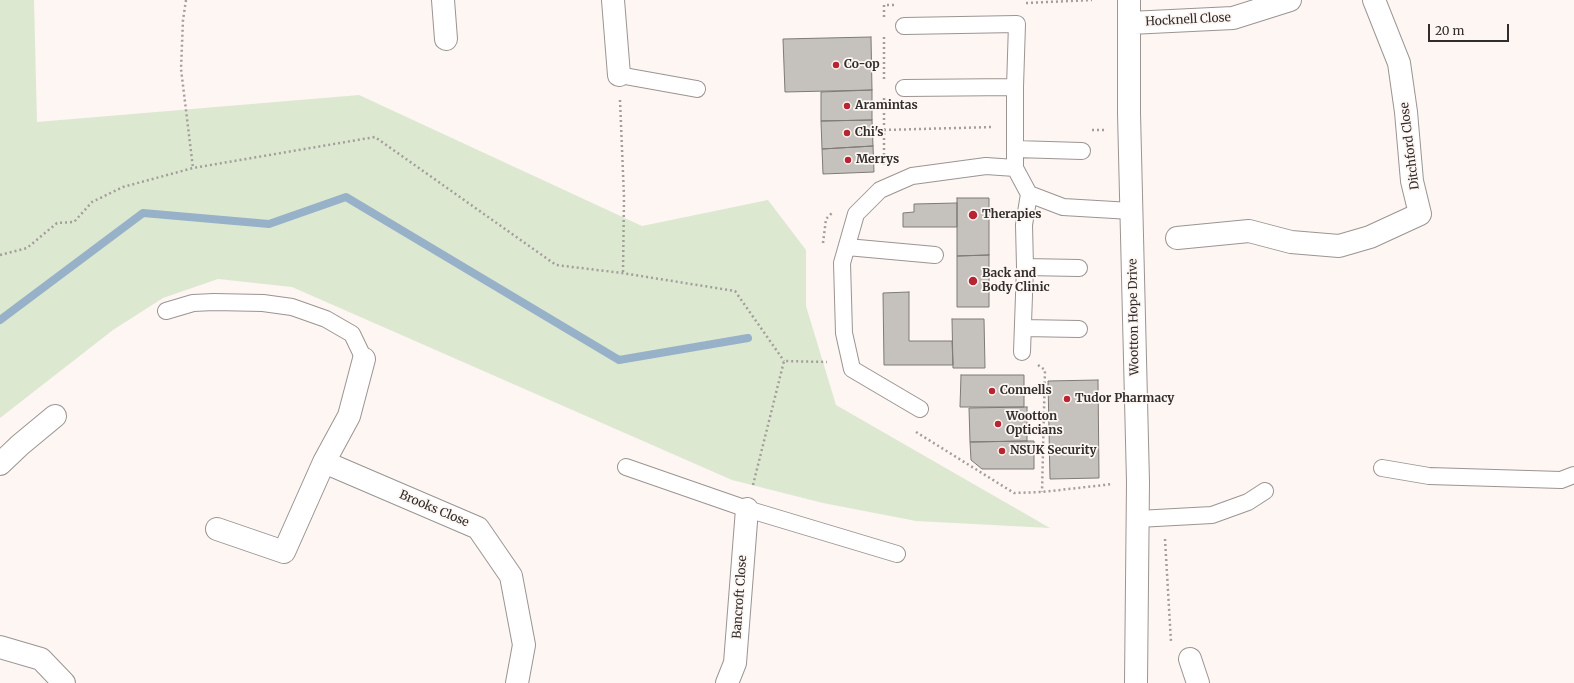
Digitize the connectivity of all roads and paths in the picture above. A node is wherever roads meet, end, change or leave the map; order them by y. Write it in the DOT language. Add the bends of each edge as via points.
graph roads {
  1 [pos="186,0"];
  2 [pos="443,0"];
  3 [pos="613,0"];
  4 [pos="1129,0"];
  5 [pos="1290,0"];
  6 [pos="1374,0"];
  7 [pos="884,5"];
  8 [pos="884,19"];
  9 [pos="1130,23"];
  10 [pos="904,26"];
  11 [pos="884,34"];
  12 [pos="446,39"];
  13 [pos="618,75"];
  14 [pos="884,82"];
  15 [pos="1015,86"];
  16 [pos="904,88"];
  17 [pos="697,89"];
  18 [pos="884,97"];
  19 [pos="884,130"];
  20 [pos="1015,148"];
  21 [pos="1082,151"];
  22 [pos="193,168"];
  23 [pos="1015,168"];
  24 [pos="1029,194"];
  25 [pos="1132,211"];
  26 [pos="1177,238"];
  27 [pos="847,247"];
  28 [pos="0,255"];
  29 [pos="935,255"];
  30 [pos="1025,267"];
  31 [pos="1079,268"];
  32 [pos="622,273"];
  33 [pos="166,311"];
  34 [pos="1023,328"];
  35 [pos="1079,329"];
  36 [pos="1022,352"];
  37 [pos="364,359"];
  38 [pos="784,361"];
  39 [pos="832,362"];
  40 [pos="920,409"];
  41 [pos="55,416"];
  42 [pos="914,431"];
  43 [pos="324,462"];
  44 [pos="0,464"];
  45 [pos="626,467"];
  46 [pos="1382,468"];
  47 [pos="1574,475"];
  48 [pos="1138,482"];
  49 [pos="1265,491"];
  50 [pos="1042,492"];
  51 [pos="747,509"];
  52 [pos="1138,519"];
  53 [pos="216,528"];
  54 [pos="897,554"];
  55 [pos="0,647"];
  56 [pos="1190,659"];
  57 [pos="64,683"];
  58 [pos="517,683"];
  59 [pos="727,683"];
  60 [pos="1136,683"];
  61 [pos="1198,683"];
  1 -- 22 [label="path" via="180,69"];
  2 -- 12 [label="street"];
  3 -- 13 [label="street"];
  4 -- 9 [label="street, Wootton Hope Drive"];
  5 -- 9 [label="street, Hocknell Close" via="1233,18"];
  6 -- 26 [label="street, Ditchford Close" via="1399,63 1412,181 1420,214 1370,237 1339,246 1291,242 1249,231"];
  7 -- 8 [label="path"];
  9 -- 25 [label="street, Wootton Hope Drive"];
  10 -- 15 [label="lane" via="1017,24"];
  11 -- 14 [label="path"];
  13 -- 17 [label="lane"];
  13 -- 32 [label="path" via="624,197"];
  15 -- 16 [label="lane"];
  15 -- 20 [label="lane"];
  18 -- 19 [label="path"];
  20 -- 21 [label="lane"];
  20 -- 23 [label="lane"];
  22 -- 28 [label="path" via="123,187 92,202 74,222 57,223 27,248"];
  22 -- 32 [label="path" via="375,137 556,265"];
  23 -- 24 [label="lane"];
  23 -- 27 [label="lane" via="986,166 912,176 880,190 856,214"];
  24 -- 25 [label="lane" via="1063,207"];
  24 -- 30 [label="lane" via="1024,225"];
  25 -- 48 [label="street, Wootton Hope Drive"];
  27 -- 29 [label="lane"];
  27 -- 40 [label="lane" via="842,263 844,333 852,369"];
  30 -- 31 [label="lane"];
  30 -- 34 [label="lane"];
  32 -- 38 [label="path" via="735,291"];
  33 -- 37 [label="lane" via="193,303 214,302 263,303 292,307 326,319 352,334"];
  34 -- 35 [label="lane"];
  34 -- 36 [label="lane"];
  36 -- 50 [label="path" via="1045,370"];
  37 -- 43 [label="street" via="349,416"];
  38 -- 39 [label="path"];
  38 -- 51 [label="path"];
  41 -- 44 [label="street"];
  42 -- 50 [label="path" via="1014,493"];
  43 -- 53 [label="street" via="284,552"];
  43 -- 58 [label="street, Brooks Close" via="478,528 511,576 524,645"];
  45 -- 51 [label="lane"];
  46 -- 47 [label="lane" via="1429,476 1561,480"];
  48 -- 50 [label="path"];
  48 -- 52 [label="street, Wootton Hope Drive"];
  49 -- 52 [label="lane" via="1248,502 1212,515"];
  51 -- 54 [label="lane"];
  51 -- 59 [label="street, Bancroft Close" via="735,663"];
  52 -- 60 [label="street, Wootton Hope Drive"];
  55 -- 57 [label="street" via="41,659"];
  56 -- 61 [label="street"];
}
